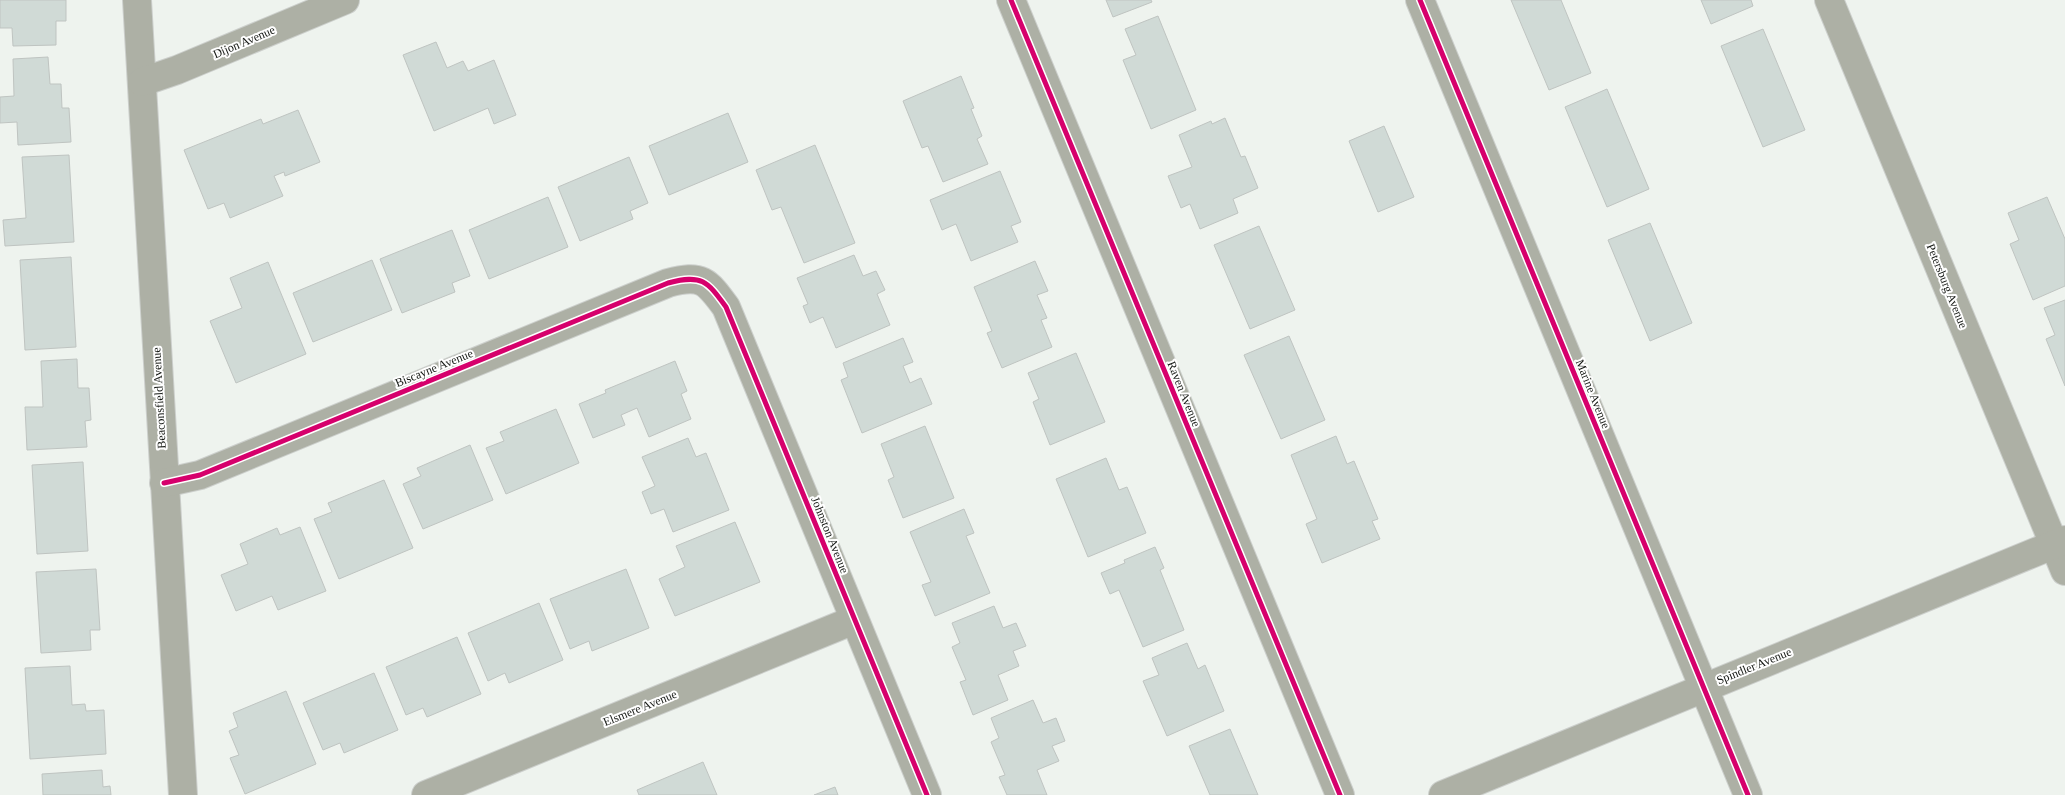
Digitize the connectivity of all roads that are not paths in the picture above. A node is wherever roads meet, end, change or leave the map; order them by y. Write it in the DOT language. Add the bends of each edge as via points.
graph roads {
  1 [pos="137,0"];
  2 [pos="345,0"];
  3 [pos="1010,0"];
  4 [pos="1420,0"];
  5 [pos="1829,0"];
  6 [pos="142,82"];
  7 [pos="710,285"];
  8 [pos="164,483"];
  9 [pos="2059,542"];
  10 [pos="2065,571"];
  11 [pos="854,620"];
  12 [pos="1703,687"];
  13 [pos="183,795"];
  14 [pos="426,795"];
  15 [pos="927,795"];
  16 [pos="1340,795"];
  17 [pos="1443,795"];
  18 [pos="1748,795"];
  1 -- 6 [label="street, Beaconsfield Avenue"];
  2 -- 6 [label="street, Dijon Avenue"];
  3 -- 16 [label="street, Raven Avenue"];
  4 -- 12 [label="street, Marine Avenue"];
  5 -- 9 [label="street, Petersburg Avenue"];
  6 -- 8 [label="street, Beaconsfield Avenue"];
  7 -- 8 [label="street, Biscayne Avenue" via="684,278 668,282 200,475"];
  7 -- 11 [label="street, Johnston Avenue" via="726,307"];
  8 -- 13 [label="street, Beaconsfield Avenue"];
  9 -- 10 [label="street, Petersburg Avenue"];
  9 -- 12 [label="street, Spindler Avenue"];
  11 -- 14 [label="street, Elsmere Avenue"];
  11 -- 15 [label="street, Johnston Avenue"];
  12 -- 17 [label="street, Spindler Avenue"];
  12 -- 18 [label="street, Marine Avenue"];
}
